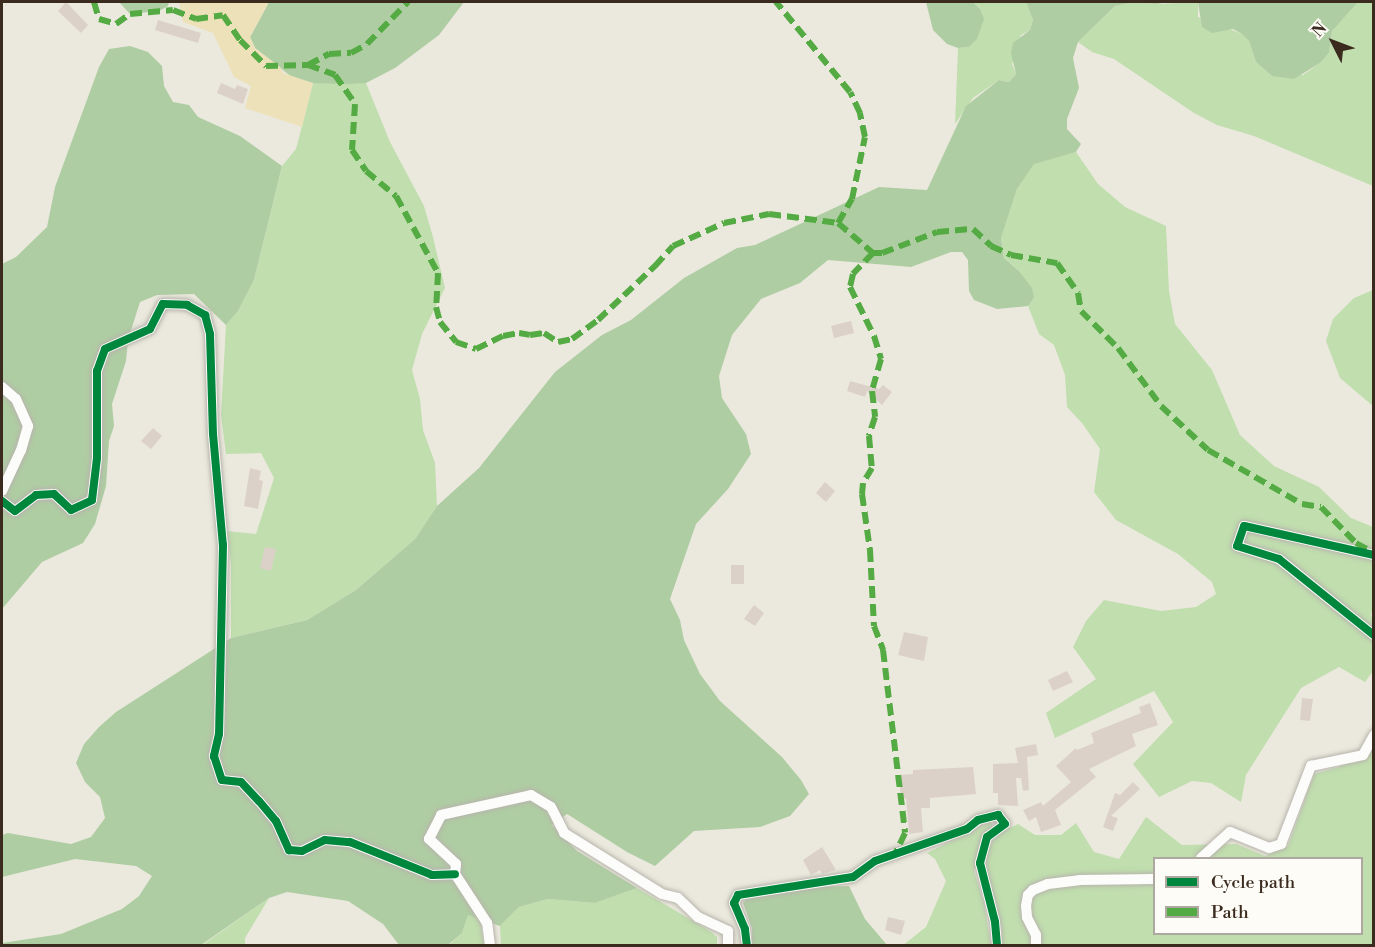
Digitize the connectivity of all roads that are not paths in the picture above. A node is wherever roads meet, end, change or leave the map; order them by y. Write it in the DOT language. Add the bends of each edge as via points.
graph roads {
  1 [pos="2,387"];
  2 [pos="2,491"];
  3 [pos="2,501"];
  4 [pos="1374,555"];
  5 [pos="1374,635"];
  6 [pos="1374,735"];
  7 [pos="1202,857"];
  8 [pos="456,874"];
  9 [pos="1153,879"];
  10 [pos="490,945"];
  11 [pos="728,945"];
  12 [pos="747,945"];
  13 [pos="997,945"];
  14 [pos="1036,945"];
  1 -- 2 [label="street" via="16,399 28,426"];
  3 -- 8 [label="street" via="15,511 36,495 54,494 71,510 92,500 97,458 97,371 105,349 150,328 163,304 187,305 205,315 210,334 213,434 223,544 219,734 214,756 222,780 241,782 276,821 289,850 302,851 325,840 350,842 432,875"];
  4 -- 5 [label="street" via="1244,526 1237,546 1279,559"];
  6 -- 7 [label="street" via="1363,755 1311,766 1281,844 1269,848 1230,832"];
  8 -- 10 [label="street" via="487,923"];
  8 -- 11 [label="street" via="456,864 429,839 441,815 531,795 552,807 564,833 662,894 678,898 698,917 728,931"];
  9 -- 14 [label="street" via="1079,880 1033,890 1026,906"];
  12 -- 13 [label="street" via="734,903 738,895 853,878 875,861 999,815 1005,824 987,837 980,863"];
}
